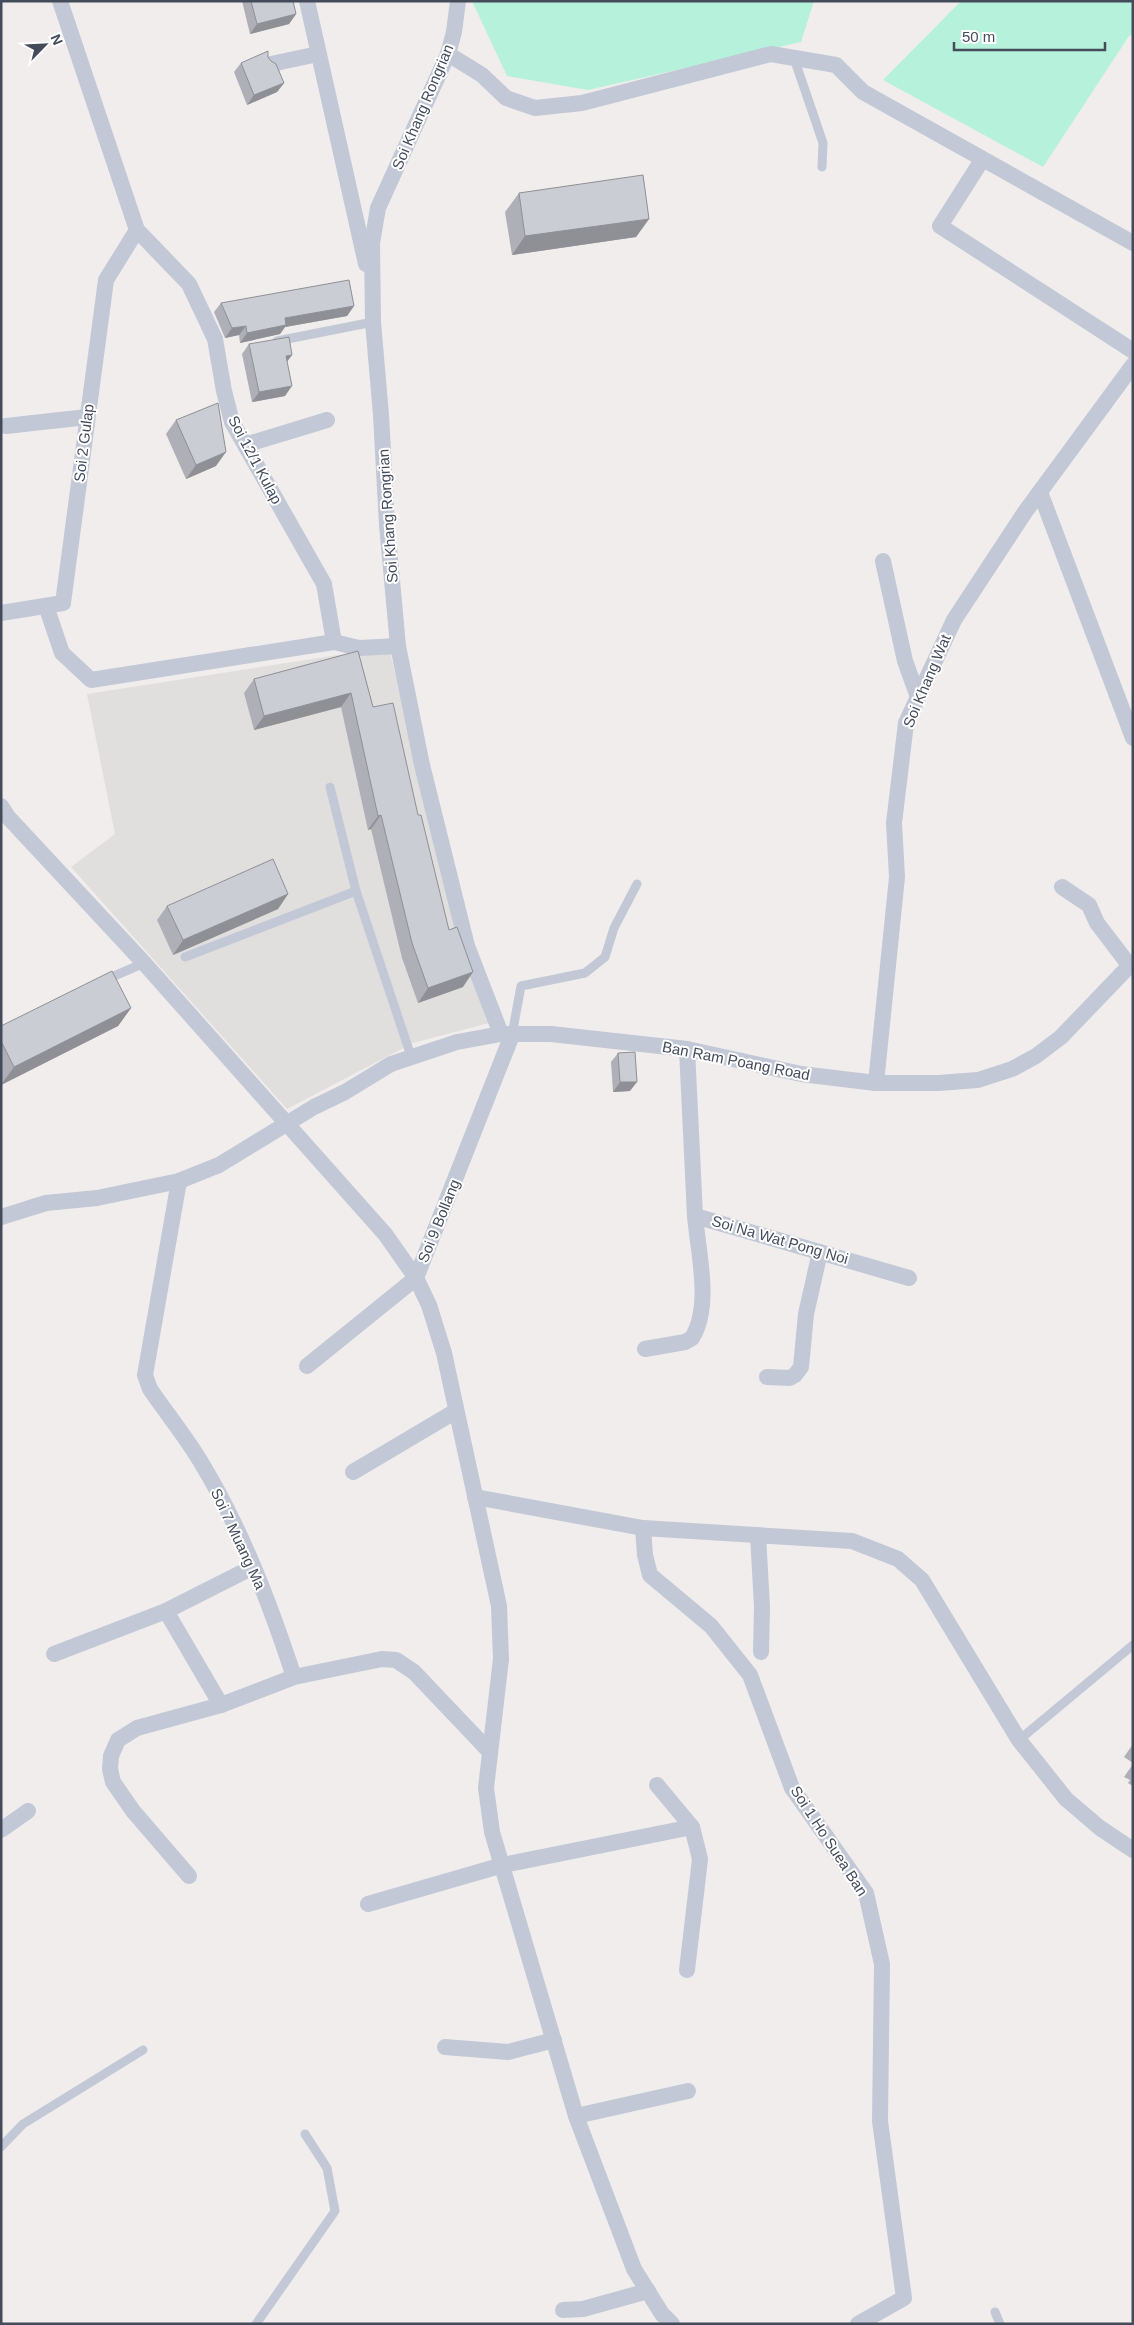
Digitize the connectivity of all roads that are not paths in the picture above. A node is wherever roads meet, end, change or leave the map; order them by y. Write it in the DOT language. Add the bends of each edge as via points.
graph roads {
  1 [pos="60,1"];
  2 [pos="307,1"];
  3 [pos="458,1"];
  4 [pos="318,54"];
  5 [pos="448,54"];
  6 [pos="794,58"];
  7 [pos="271,64"];
  8 [pos="982,160"];
  9 [pos="822,167"];
  10 [pos="137,230"];
  11 [pos="1133,244"];
  12 [pos="372,293"];
  13 [pos="373,322"];
  14 [pos="270,342"];
  15 [pos="1133,351"];
  16 [pos="1133,365"];
  17 [pos="87,417"];
  18 [pos="327,420"];
  19 [pos="6,426"];
  20 [pos="245,445"];
  21 [pos="1040,492"];
  22 [pos="883,561"];
  23 [pos="46,606"];
  24 [pos="1,613"];
  25 [pos="334,642"];
  26 [pos="398,646"];
  27 [pos="918,697"];
  28 [pos="1133,738"];
  29 [pos="330,787"];
  30 [pos="3,815"];
  31 [pos="638,884"];
  32 [pos="1062,887"];
  33 [pos="356,891"];
  34 [pos="185,957"];
  35 [pos="144,962"];
  36 [pos="1131,964"];
  37 [pos="99,983"];
  38 [pos="507,1034"];
  39 [pos="687,1049"];
  40 [pos="411,1056"];
  41 [pos="876,1083"];
  42 [pos="287,1125"];
  43 [pos="179,1181"];
  44 [pos="695,1216"];
  45 [pos="1,1217"];
  46 [pos="820,1252"];
  47 [pos="416,1278"];
  48 [pos="909,1278"];
  49 [pos="644,1349"];
  50 [pos="307,1366"];
  51 [pos="767,1377"];
  52 [pos="456,1411"];
  53 [pos="353,1472"];
  54 [pos="476,1497"];
  55 [pos="643,1528"];
  56 [pos="758,1535"];
  57 [pos="253,1567"];
  58 [pos="166,1611"];
  59 [pos="1133,1645"];
  60 [pos="761,1652"];
  61 [pos="54,1654"];
  62 [pos="294,1677"];
  63 [pos="221,1705"];
  64 [pos="1019,1740"];
  65 [pos="490,1752"];
  66 [pos="657,1785"];
  67 [pos="28,1811"];
  68 [pos="692,1827"];
  69 [pos="1,1830"];
  70 [pos="1133,1850"];
  71 [pos="503,1865"];
  72 [pos="189,1876"];
  73 [pos="368,1904"];
  74 [pos="687,1970"];
  75 [pos="554,2040"];
  76 [pos="445,2047"];
  77 [pos="143,2050"];
  78 [pos="688,2092"];
  79 [pos="576,2116"];
  80 [pos="305,2134"];
  81 [pos="1,2147"];
  82 [pos="648,2291"];
  83 [pos="563,2310"];
  84 [pos="995,2312"];
  85 [pos="256,2324"];
  86 [pos="672,2324"];
  87 [pos="858,2324"];
  88 [pos="1000,2324"];
  1 -- 10 [label="street"];
  2 -- 4 [label="street"];
  3 -- 5 [label="street, Soi Khang Rongrian"];
  4 -- 7 [label="street"];
  4 -- 12 [label="street"];
  5 -- 6 [label="street" via="482,75 506,98 535,108 582,103 771,54"];
  5 -- 12 [label="street, Soi Khang Rongrian" via="378,208 372,243"];
  6 -- 8 [label="street" via="836,65 863,92"];
  6 -- 9 [label="lane" via="823,143"];
  8 -- 11 [label="street"];
  8 -- 15 [label="street" via="940,226"];
  10 -- 17 [label="street, Soi 2 Gulap" via="106,280"];
  10 -- 20 [label="street, Soi 12/1 Kulap" via="189,284 216,339 232,422"];
  12 -- 13 [label="street, Soi Khang Rongrian"];
  13 -- 14 [label="lane"];
  13 -- 26 [label="street, Soi Khang Rongrian"];
  16 -- 21 [label="street, Soi Khang Wat"];
  17 -- 19 [label="street"];
  17 -- 23 [label="street, Soi 2 Gulap" via="63,603"];
  18 -- 20 [label="street"];
  20 -- 25 [label="street, Soi 12/1 Kulap" via="324,584"];
  21 -- 27 [label="street, Soi Khang Wat" via="954,620"];
  21 -- 28 [label="street"];
  22 -- 27 [label="street" via="905,661"];
  23 -- 24 [label="street, Soi 2 Gulap"];
  23 -- 25 [label="street" via="62,653 91,680"];
  25 -- 26 [label="street" via="359,648"];
  26 -- 38 [label="street, Soi Khang Rongrian" via="422,765 467,946"];
  27 -- 41 [label="street, Soi Khang Wat" via="906,723 894,823 897,877"];
  29 -- 33 [label="lane"];
  30 -- 35 [label="street"];
  31 -- 38 [label="lane" via="614,928 605,957 585,973 521,986"];
  32 -- 36 [label="street" via="1090,905 1097,923"];
  33 -- 34 [label="lane"];
  33 -- 40 [label="lane"];
  35 -- 37 [label="lane"];
  35 -- 42 [label="street"];
  36 -- 41 [label="street, Ban Ram Poang Road" via="1061,1037 1012,1069 978,1080"];
  38 -- 39 [label="street, Ban Ram Poang Road" via="551,1034"];
  38 -- 40 [label="street, Ban Ram Poang Road" via="457,1042"];
  38 -- 47 [label="street, Soi 9 Bollang"];
  39 -- 41 [label="street, Ban Ram Poang Road" via="801,1074"];
  39 -- 44 [label="street, Soi Na Wat Pong Noi"];
  40 -- 42 [label="street, Ban Ram Poang Road" via="391,1064"];
  42 -- 43 [label="street, Ban Ram Poang Road" via="218,1164"];
  42 -- 47 [label="street" via="385,1234"];
  43 -- 45 [label="street, Ban Ram Poang Road" via="97,1198 46,1203"];
  43 -- 57 [label="street, Soi 7 Muang Ma" via="146,1374 150,1389 202,1464"];
  44 -- 46 [label="street, Soi Na Wat Pong Noi"];
  44 -- 49 [label="street" via="701,1320 692,1338 685,1342"];
  46 -- 48 [label="street, Soi Na Wat Pong Noi"];
  46 -- 51 [label="street" via="806,1314 801,1367 790,1378"];
  47 -- 50 [label="street, Soi 9 Bollang"];
  47 -- 52 [label="street" via="429,1305 444,1353"];
  52 -- 53 [label="street"];
  52 -- 54 [label="street"];
  54 -- 55 [label="street"];
  54 -- 65 [label="street" via="499,1606 501,1659"];
  55 -- 56 [label="street"];
  55 -- 87 [label="street, Soi 1 Ho Suea Ban" via="650,1575 711,1626 750,1675 792,1788 866,1893 882,1964 880,2121 904,2298"];
  56 -- 60 [label="street"];
  56 -- 64 [label="street" via="852,1541 898,1559 922,1580"];
  57 -- 58 [label="street"];
  57 -- 62 [label="street, Soi 7 Muang Ma"];
  58 -- 61 [label="street"];
  58 -- 63 [label="street"];
  59 -- 64 [label="lane"];
  62 -- 63 [label="street"];
  62 -- 65 [label="street" via="382,1659 396,1660 414,1672"];
  63 -- 72 [label="street" via="137,1728 118,1740 111,1756 113,1782 133,1811"];
  64 -- 70 [label="street" via="1066,1798 1100,1828"];
  65 -- 71 [label="street" via="486,1788 492,1832"];
  66 -- 68 [label="street"];
  67 -- 69 [label="street"];
  68 -- 71 [label="street"];
  68 -- 74 [label="street" via="700,1859"];
  71 -- 73 [label="street"];
  71 -- 75 [label="street"];
  75 -- 76 [label="street" via="508,2052"];
  75 -- 79 [label="street"];
  77 -- 81 [label="lane" via="23,2124"];
  78 -- 79 [label="street"];
  79 -- 82 [label="street" via="634,2270"];
  80 -- 85 [label="lane" via="327,2168 335,2211"];
  82 -- 83 [label="street" via="583,2309"];
  82 -- 86 [label="street"];
  84 -- 88 [label="lane"];
}
